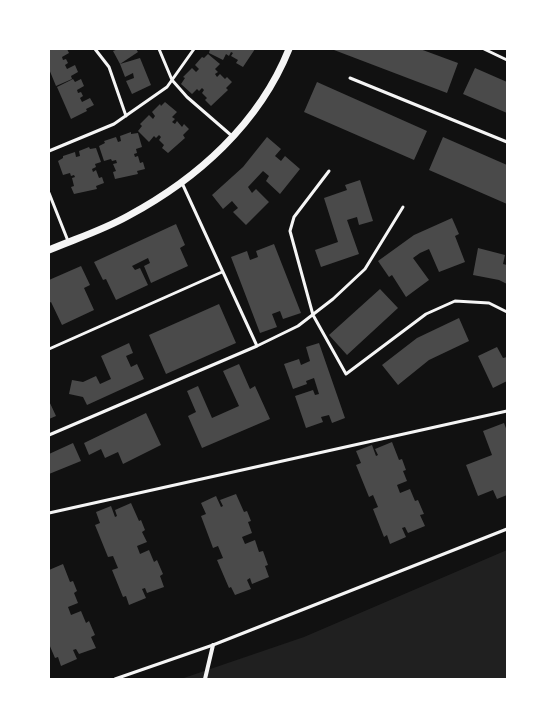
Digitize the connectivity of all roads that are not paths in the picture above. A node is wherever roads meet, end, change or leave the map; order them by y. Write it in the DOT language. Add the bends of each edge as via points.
graph roads {
  1 [pos="95,49"];
  2 [pos="159,49"];
  3 [pos="194,49"];
  4 [pos="289,49"];
  5 [pos="484,49"];
  6 [pos="507,60"];
  7 [pos="350,78"];
  8 [pos="172,80"];
  9 [pos="126,116"];
  10 [pos="234,137"];
  11 [pos="507,142"];
  12 [pos="49,151"];
  13 [pos="329,171"];
  14 [pos="182,184"];
  15 [pos="49,193"];
  16 [pos="403,207"];
  17 [pos="69,242"];
  18 [pos="49,250"];
  19 [pos="222,272"];
  20 [pos="507,312"];
  21 [pos="313,315"];
  22 [pos="257,346"];
  23 [pos="49,349"];
  24 [pos="507,411"];
  25 [pos="49,434"];
  26 [pos="49,513"];
  27 [pos="507,529"];
  28 [pos="213,645"];
  29 [pos="115,679"];
  30 [pos="205,679"];
  1 -- 9 [label="lane" via="108,68"];
  2 -- 8 [label="lane"];
  3 -- 8 [label="lane"];
  4 -- 10 [label="street" via="274,83"];
  5 -- 6 [label="lane"];
  7 -- 11 [label="lane"];
  8 -- 9 [label="lane" via="167,87"];
  8 -- 10 [label="lane" via="187,97"];
  9 -- 12 [label="lane" via="114,124"];
  10 -- 14 [label="street"];
  13 -- 21 [label="lane" via="294,217 290,230"];
  14 -- 17 [label="street" via="127,217"];
  14 -- 19 [label="lane"];
  15 -- 17 [label="lane"];
  16 -- 21 [label="lane" via="365,269"];
  17 -- 18 [label="street"];
  19 -- 22 [label="lane"];
  19 -- 23 [label="lane"];
  20 -- 21 [label="lane" via="490,303 455,301 426,314 346,374"];
  21 -- 22 [label="lane" via="298,326"];
  22 -- 25 [label="lane"];
  24 -- 26 [label="lane"];
  27 -- 28 [label="lane"];
  28 -- 29 [label="lane"];
  28 -- 30 [label="street"];
}
